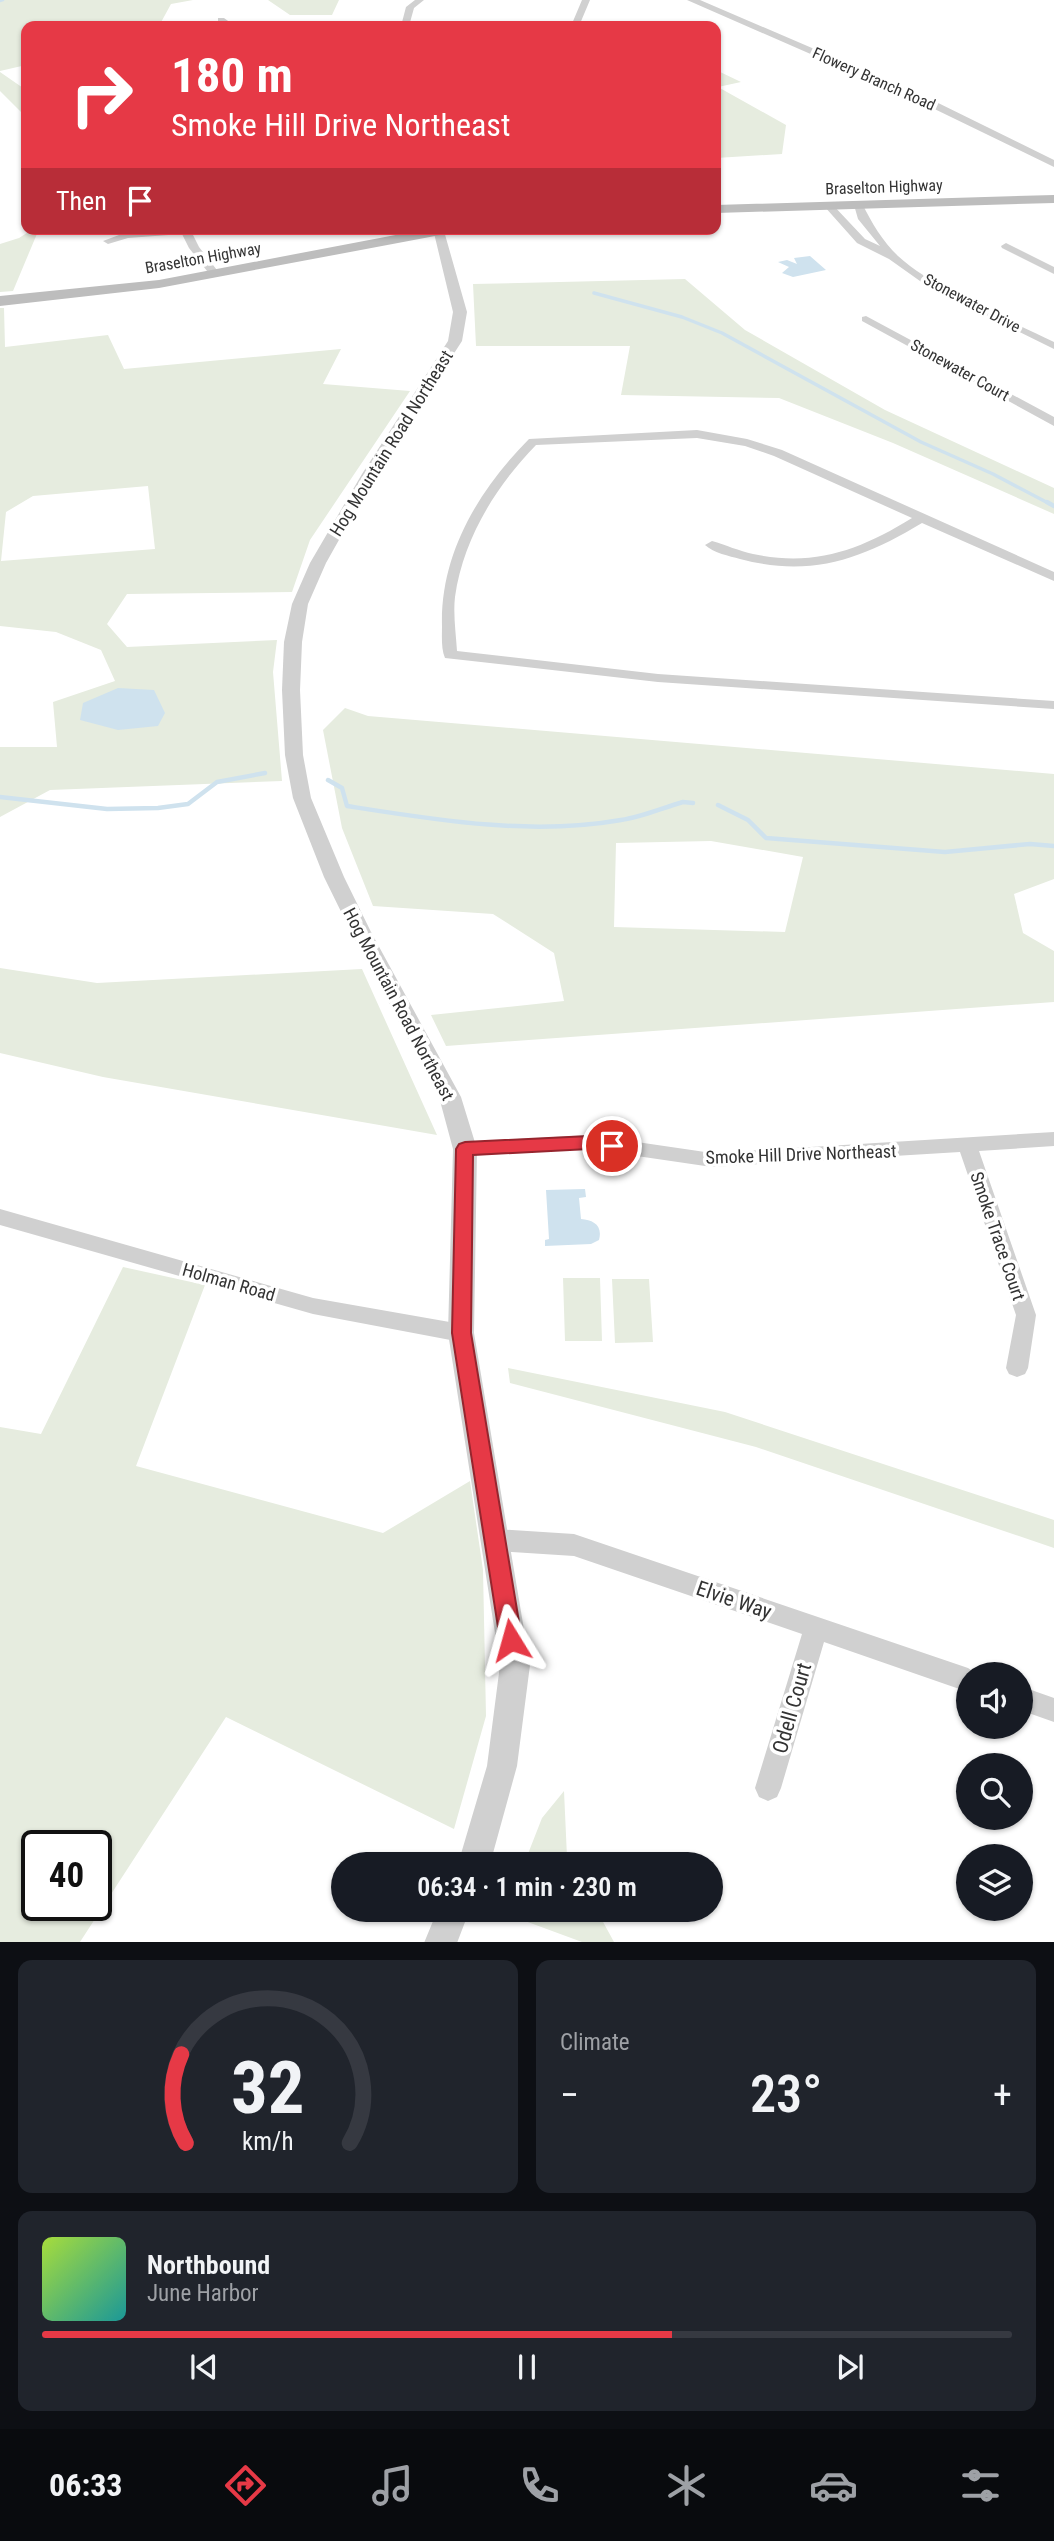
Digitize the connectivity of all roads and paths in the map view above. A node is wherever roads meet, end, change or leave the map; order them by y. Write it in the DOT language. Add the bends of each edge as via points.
graph roads {
  1 [pos="420,0"];
  2 [pos="586,0"];
  3 [pos="692,0"];
  4 [pos="406,21"];
  5 [pos="577,21"];
  6 [pos="1054,164"];
  7 [pos="1054,199"];
  8 [pos="859,205"];
  9 [pos="829,206"];
  10 [pos="721,209"];
  11 [pos="137,235"];
  12 [pos="188,235"];
  13 [pos="419,235"];
  14 [pos="446,235"];
  15 [pos="108,242"];
  16 [pos="1006,246"];
  17 [pos="893,257"];
  18 [pos="1054,271"];
  19 [pos="215,274"];
  20 [pos="0,301"];
  21 [pos="866,319"];
  22 [pos="1054,346"];
  23 [pos="1054,422"];
  24 [pos="923,517"];
  25 [pos="712,545"];
  26 [pos="1054,577"];
  27 [pos="1054,705"];
  28 [pos="1054,1139"];
  29 [pos="967,1145"];
  30 [pos="465,1149"];
  31 [pos="0,1217"];
  32 [pos="461,1333"];
  33 [pos="1017,1368"];
  34 [pos="496,1540"];
  35 [pos="816,1628"];
  36 [pos="956,1676"];
  37 [pos="1033,1703"];
  38 [pos="1054,1710"];
  39 [pos="768,1788"];
  40 [pos="477,1852"];
  41 [pos="448,1922"];
  42 [pos="440,1942"];
  1 -- 4 [label="street" via="410,7"];
  2 -- 5 [label="street"];
  3 -- 6 [label="street, Flowery Branch Road" via="922,99"];
  7 -- 8 [label="main road, Braselton Highway"];
  8 -- 9 [label="main road, Braselton Highway"];
  8 -- 17 [label="street, Stonewater Drive" via="863,219"];
  9 -- 10 [label="main road, Braselton Highway"];
  9 -- 17 [label="street, Stonewater Drive" via="862,241"];
  11 -- 15 [label="street"];
  12 -- 19 [label="street"];
  13 -- 19 [label="main road, Braselton Highway"];
  14 -- 30 [label="street, Hog Mountain Road Northeast" via="460,312 455,341 318,563 300,604 291,690 294,755 302,798 361,932 450,1097"];
  16 -- 18 [label="street"];
  17 -- 22 [label="street, Stonewater Drive" via="931,284"];
  19 -- 20 [label="main road, Braselton Highway" via="108,292"];
  21 -- 23 [label="street, Stonewater Court"];
  24 -- 25 [label="street" via="877,544 846,556 808,562 740,557"];
  24 -- 26 [label="street"];
  24 -- 27 [label="street" via="778,453 726,438 696,434 533,442 493,489 456,563 448,599 450,655 658,678"];
  28 -- 29 [label="street, Smoke Hill Drive Northeast"];
  29 -- 30 [label="street, Smoke Hill Drive Northeast" via="712,1160 589,1142"];
  29 -- 33 [label="street, Smoke Trace Court" via="1026,1315"];
  30 -- 32 [label="street, Hog Mountain Road Northeast"];
  31 -- 32 [label="street, Holman Road" via="313,1306"];
  32 -- 34 [label="street, Hog Mountain Road Northeast"];
  34 -- 35 [label="street, Elvie Way" via="574,1545"];
  34 -- 40 [label="street, Hog Mountain Road Northeast" via="515,1665 502,1766"];
  35 -- 36 [label="street, Elvie Way"];
  35 -- 39 [label="street, Odell Court"];
  37 -- 38 [label="street"];
  41 -- 42 [label="street"];
}
